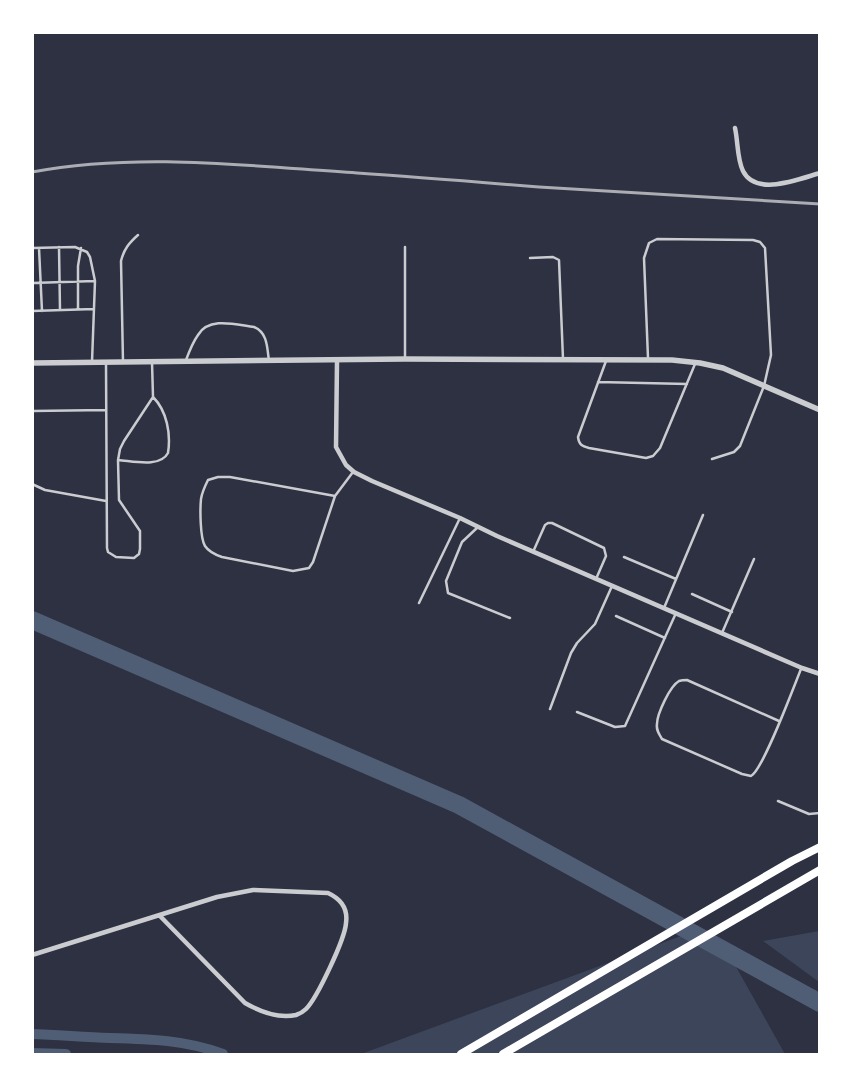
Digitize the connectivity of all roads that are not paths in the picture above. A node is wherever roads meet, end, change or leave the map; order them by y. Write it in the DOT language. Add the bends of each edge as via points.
graph roads {
  1 [pos="735,128"];
  2 [pos="820,173"];
  3 [pos="138,235"];
  4 [pos="59,247"];
  5 [pos="405,247"];
  6 [pos="32,248"];
  7 [pos="39,248"];
  8 [pos="80,248"];
  9 [pos="530,258"];
  10 [pos="95,281"];
  11 [pos="32,282"];
  12 [pos="40,282"];
  13 [pos="60,282"];
  14 [pos="78,282"];
  15 [pos="94,308"];
  16 [pos="78,309"];
  17 [pos="60,310"];
  18 [pos="32,311"];
  19 [pos="42,311"];
  20 [pos="405,359"];
  21 [pos="564,360"];
  22 [pos="606,360"];
  23 [pos="648,360"];
  24 [pos="269,361"];
  25 [pos="337,361"];
  26 [pos="92,362"];
  27 [pos="106,362"];
  28 [pos="123,362"];
  29 [pos="152,362"];
  30 [pos="185,362"];
  31 [pos="695,362"];
  32 [pos="32,363"];
  33 [pos="598,382"];
  34 [pos="686,384"];
  35 [pos="764,386"];
  36 [pos="153,397"];
  37 [pos="106,410"];
  38 [pos="820,410"];
  39 [pos="32,411"];
  40 [pos="712,459"];
  41 [pos="118,460"];
  42 [pos="354,472"];
  43 [pos="32,484"];
  44 [pos="335,496"];
  45 [pos="107,501"];
  46 [pos="703,515"];
  47 [pos="460,518"];
  48 [pos="478,527"];
  49 [pos="533,552"];
  50 [pos="624,557"];
  51 [pos="754,559"];
  52 [pos="596,579"];
  53 [pos="676,579"];
  54 [pos="612,586"];
  55 [pos="692,594"];
  56 [pos="419,603"];
  57 [pos="664,608"];
  58 [pos="732,612"];
  59 [pos="676,614"];
  60 [pos="616,616"];
  61 [pos="510,618"];
  62 [pos="722,633"];
  63 [pos="665,638"];
  64 [pos="802,668"];
  65 [pos="820,674"];
  66 [pos="550,709"];
  67 [pos="577,712"];
  68 [pos="779,721"];
  69 [pos="778,801"];
  70 [pos="820,813"];
  71 [pos="820,847"];
  72 [pos="820,870"];
  73 [pos="160,916"];
  74 [pos="32,955"];
  75 [pos="461,1054"];
  76 [pos="503,1054"];
  1 -- 2 [label="street" via="741,166 754,182 780,184"];
  3 -- 28 [label="lane" via="123,251 121,261"];
  4 -- 7 [label="lane"];
  4 -- 8 [label="lane"];
  4 -- 13 [label="lane"];
  5 -- 20 [label="lane"];
  6 -- 7 [label="lane"];
  7 -- 12 [label="lane"];
  8 -- 10 [label="lane" via="90,257"];
  8 -- 14 [label="lane"];
  9 -- 21 [label="lane" via="553,257 559,260"];
  10 -- 14 [label="lane"];
  10 -- 15 [label="lane"];
  11 -- 12 [label="lane"];
  12 -- 13 [label="lane"];
  12 -- 19 [label="lane"];
  13 -- 14 [label="lane"];
  13 -- 17 [label="lane"];
  14 -- 16 [label="lane"];
  15 -- 16 [label="lane"];
  15 -- 26 [label="lane"];
  16 -- 17 [label="lane"];
  17 -- 19 [label="lane"];
  18 -- 19 [label="lane"];
  20 -- 21 [label="street"];
  20 -- 25 [label="street"];
  21 -- 22 [label="street"];
  22 -- 23 [label="street"];
  22 -- 33 [label="lane"];
  23 -- 31 [label="street"];
  23 -- 35 [label="lane" via="644,258 649,243 657,239 758,241 765,248 771,345"];
  24 -- 25 [label="street"];
  24 -- 30 [label="street"];
  24 -- 30 [label="lane" via="265,335 259,329 215,323 198,333"];
  25 -- 42 [label="street" via="336,447"];
  26 -- 27 [label="street"];
  26 -- 32 [label="street"];
  27 -- 28 [label="street"];
  27 -- 37 [label="lane"];
  28 -- 29 [label="street"];
  29 -- 30 [label="street"];
  29 -- 36 [label="lane"];
  31 -- 34 [label="lane"];
  31 -- 35 [label="street" via="723,368"];
  33 -- 34 [label="lane"];
  33 -- 34 [label="lane" via="579,442 589,448 646,458 660,448"];
  35 -- 38 [label="street"];
  35 -- 40 [label="lane" via="739,448"];
  36 -- 41 [label="lane" via="124,440"];
  36 -- 41 [label="lane" via="160,404 167,422 166,458 158,462"];
  37 -- 39 [label="lane"];
  37 -- 45 [label="lane"];
  41 -- 45 [label="lane" via="119,500 140,531 140,550 134,558 116,557 108,552"];
  42 -- 44 [label="lane"];
  42 -- 47 [label="street"];
  43 -- 45 [label="lane" via="44,490"];
  44 -- 44 [label="lane" via="313,562 302,570 222,557 205,546 202,538 201,499 208,480 230,477"];
  46 -- 53 [label="lane"];
  47 -- 48 [label="street"];
  47 -- 56 [label="lane"];
  48 -- 49 [label="street"];
  48 -- 61 [label="lane" via="462,542 446,581 448,593"];
  49 -- 52 [label="street"];
  49 -- 52 [label="lane" via="545,525 552,523 604,548 606,556"];
  50 -- 53 [label="lane"];
  51 -- 58 [label="lane"];
  52 -- 54 [label="street"];
  53 -- 57 [label="lane"];
  54 -- 57 [label="street"];
  54 -- 66 [label="lane" via="594,624 571,653"];
  55 -- 58 [label="lane"];
  57 -- 59 [label="street"];
  58 -- 62 [label="lane"];
  59 -- 62 [label="street"];
  59 -- 63 [label="lane"];
  60 -- 63 [label="lane"];
  62 -- 64 [label="street"];
  63 -- 67 [label="lane" via="625,726 615,727"];
  64 -- 65 [label="street"];
  64 -- 68 [label="lane"];
  68 -- 68 [label="lane" via="687,680 679,681 670,690 656,726 662,739 751,776 757,771"];
  69 -- 70 [label="lane" via="809,814"];
  71 -- 75 [label="main road"];
  72 -- 76 [label="main road"];
  73 -- 73 [label="street" via="217,897 254,890 290,890 336,896 346,912 346,923 342,939 314,998 297,1015 282,1015 259,1011 245,1002"];
  73 -- 74 [label="street"];
}
